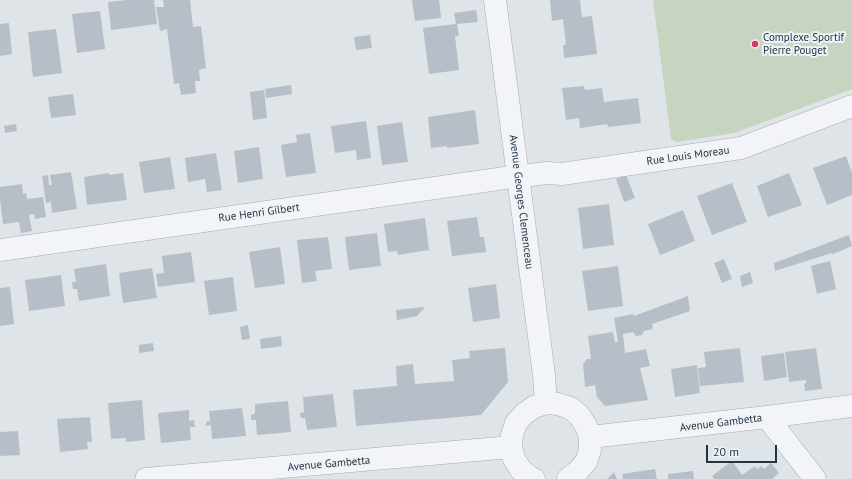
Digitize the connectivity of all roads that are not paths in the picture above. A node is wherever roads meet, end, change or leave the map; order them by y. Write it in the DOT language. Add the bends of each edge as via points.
graph roads {
  1 [pos="495,0"];
  2 [pos="852,106"];
  3 [pos="518,177"];
  4 [pos="0,250"];
  5 [pos="546,404"];
  6 [pos="852,406"];
  7 [pos="767,418"];
  8 [pos="590,437"];
  9 [pos="511,447"];
  10 [pos="311,472"];
  11 [pos="146,479"];
  12 [pos="534,479"];
  13 [pos="568,479"];
  14 [pos="814,479"];
  1 -- 3 [label="street, Avenue Georges Clemenceau"];
  2 -- 3 [label="street, Rue Louis Moreau" via="741,148 562,174 547,173"];
  3 -- 4 [label="street, Rue Henri Gilbert"];
  3 -- 5 [label="street, Avenue Georges Clemenceau"];
  5 -- 8 [label="street" via="570,408 579,415"];
  5 -- 9 [label="street" via="534,407 516,423"];
  6 -- 7 [label="street, Avenue Gambetta"];
  7 -- 8 [label="street, Avenue Gambetta"];
  7 -- 14 [label="street"];
  8 -- 13 [label="street" via="590,450 586,462"];
  9 -- 10 [label="street, Avenue Gambetta"];
  9 -- 12 [label="street" via="514,459 521,470"];
  10 -- 11 [label="street, Avenue Gambetta"];
}
